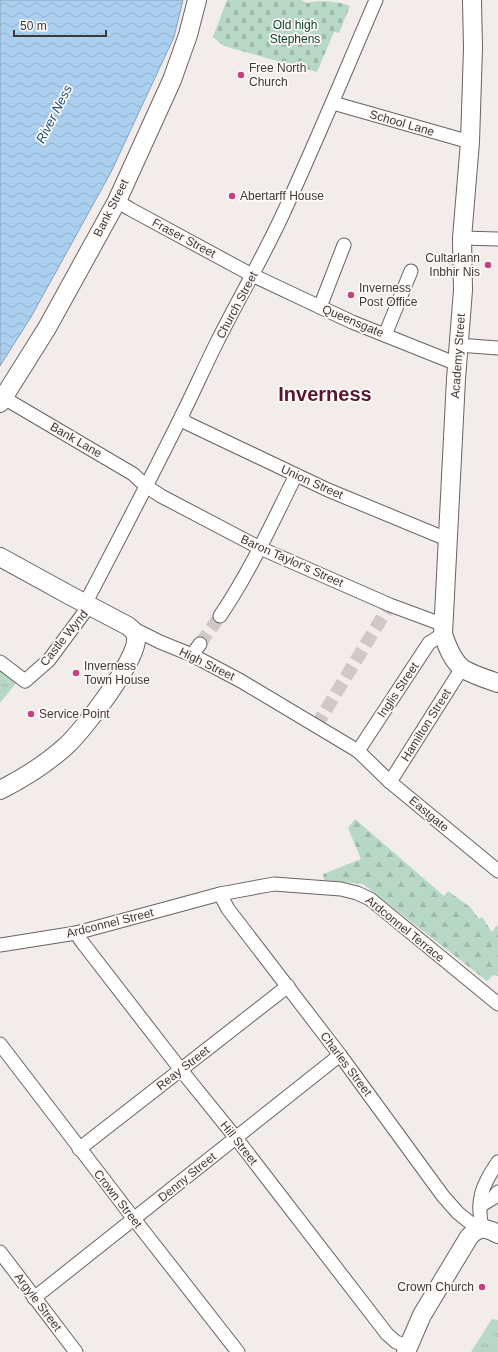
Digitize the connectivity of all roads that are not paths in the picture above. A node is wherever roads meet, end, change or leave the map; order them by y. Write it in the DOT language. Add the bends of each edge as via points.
graph roads {
  1 [pos="197,0"];
  2 [pos="376,0"];
  3 [pos="472,0"];
  4 [pos="333,103"];
  5 [pos="470,142"];
  6 [pos="117,201"];
  7 [pos="462,238"];
  8 [pos="498,239"];
  9 [pos="344,245"];
  10 [pos="411,271"];
  11 [pos="252,275"];
  12 [pos="320,307"];
  13 [pos="385,335"];
  14 [pos="458,346"];
  15 [pos="498,348"];
  16 [pos="456,364"];
  17 [pos="2,401"];
  18 [pos="182,415"];
  19 [pos="296,475"];
  20 [pos="146,486"];
  21 [pos="448,540"];
  22 [pos="260,548"];
  23 [pos="0,557"];
  24 [pos="87,605"];
  25 [pos="220,616"];
  26 [pos="128,626"];
  27 [pos="444,629"];
  28 [pos="200,644"];
  29 [pos="192,655"];
  30 [pos="0,662"];
  31 [pos="462,668"];
  32 [pos="498,683"];
  33 [pos="358,751"];
  34 [pos="390,782"];
  35 [pos="0,790"];
  36 [pos="496,872"];
  37 [pos="220,894"];
  38 [pos="76,933"];
  39 [pos="0,945"];
  40 [pos="288,986"];
  41 [pos="498,1004"];
  42 [pos="0,1044"];
  43 [pos="340,1055"];
  44 [pos="181,1070"];
  45 [pos="236,1138"];
  46 [pos="79,1149"];
  47 [pos="498,1162"];
  48 [pos="498,1192"];
  49 [pos="480,1206"];
  50 [pos="134,1219"];
  51 [pos="486,1230"];
  52 [pos="0,1252"];
  53 [pos="34,1298"];
  54 [pos="407,1349"];
  55 [pos="76,1352"];
  56 [pos="238,1352"];
  1 -- 6 [label="main road, Bank Street" via="172,80"];
  2 -- 4 [label="street, Church Street"];
  3 -- 5 [label="main road, Academy Street"];
  4 -- 5 [label="street, School Lane"];
  4 -- 11 [label="street, Church Street"];
  5 -- 7 [label="main road, Academy Street"];
  6 -- 11 [label="street, Fraser Street"];
  6 -- 17 [label="main road, Bank Street" via="47,328"];
  7 -- 8 [label="street"];
  7 -- 14 [label="main road, Academy Street"];
  9 -- 12 [label="street"];
  10 -- 13 [label="street"];
  11 -- 12 [label="street, Queensgate"];
  11 -- 18 [label="street, Church Street"];
  12 -- 13 [label="street, Queensgate"];
  13 -- 16 [label="street, Queensgate"];
  14 -- 15 [label="street"];
  14 -- 16 [label="main road, Academy Street"];
  16 -- 21 [label="main road, Academy Street"];
  17 -- 20 [label="street, Bank Lane" via="133,474"];
  18 -- 19 [label="street, Union Street" via="185,422 191,426"];
  18 -- 20 [label="street, Church Street"];
  19 -- 21 [label="street, Union Street"];
  19 -- 22 [label="street"];
  20 -- 22 [label="street, Baron Taylor's Street"];
  20 -- 24 [label="street, Church Street"];
  21 -- 27 [label="main road, Academy Street"];
  22 -- 25 [label="street"];
  22 -- 27 [label="street, Baron Taylor's Street"];
  23 -- 24 [label="main road, High Street"];
  24 -- 26 [label="main road, High Street"];
  24 -- 30 [label="street, Castle Wynd" via="49,660 25,681"];
  26 -- 29 [label="street, High Street"];
  26 -- 35 [label="main road" via="134,631 136,645 118,679 95,712 67,745 48,761"];
  27 -- 31 [label="main road, Academy Street" via="446,644"];
  27 -- 33 [label="street, Inglis Street" via="429,643"];
  28 -- 29 [label="street"];
  29 -- 33 [label="street, High Street" via="241,681"];
  31 -- 32 [label="main road"];
  31 -- 34 [label="street, Hamilton Street"];
  33 -- 34 [label="street, Eastgate"];
  34 -- 36 [label="street, Eastgate"];
  37 -- 38 [label="street, Ardconnel Street"];
  37 -- 40 [label="street, Charles Street" via="228,909"];
  37 -- 41 [label="street, Ardconnel Terrace" via="274,884 341,889 363,895"];
  38 -- 39 [label="street, Ardconnel Street"];
  38 -- 44 [label="street, Hill Street"];
  40 -- 43 [label="street, Charles Street"];
  40 -- 44 [label="street, Reay Street"];
  42 -- 46 [label="street, Crown Street"];
  43 -- 45 [label="street, Denny Street"];
  43 -- 51 [label="street, Charles Street" via="448,1202 458,1213"];
  44 -- 45 [label="street, Hill Street"];
  44 -- 46 [label="street, Reay Street"];
  45 -- 50 [label="street, Denny Street"];
  45 -- 54 [label="street, Hill Street" via="387,1334"];
  46 -- 50 [label="street, Crown Street"];
  47 -- 49 [label="street" via="481,1194"];
  48 -- 49 [label="street"];
  49 -- 51 [label="street"];
  50 -- 53 [label="street, Denny Street"];
  50 -- 56 [label="street, Crown Street"];
  51 -- 54 [label="main road" via="469,1236 436,1289"];
  52 -- 53 [label="street, Argyle Street"];
  53 -- 55 [label="street, Argyle Street"];
}
